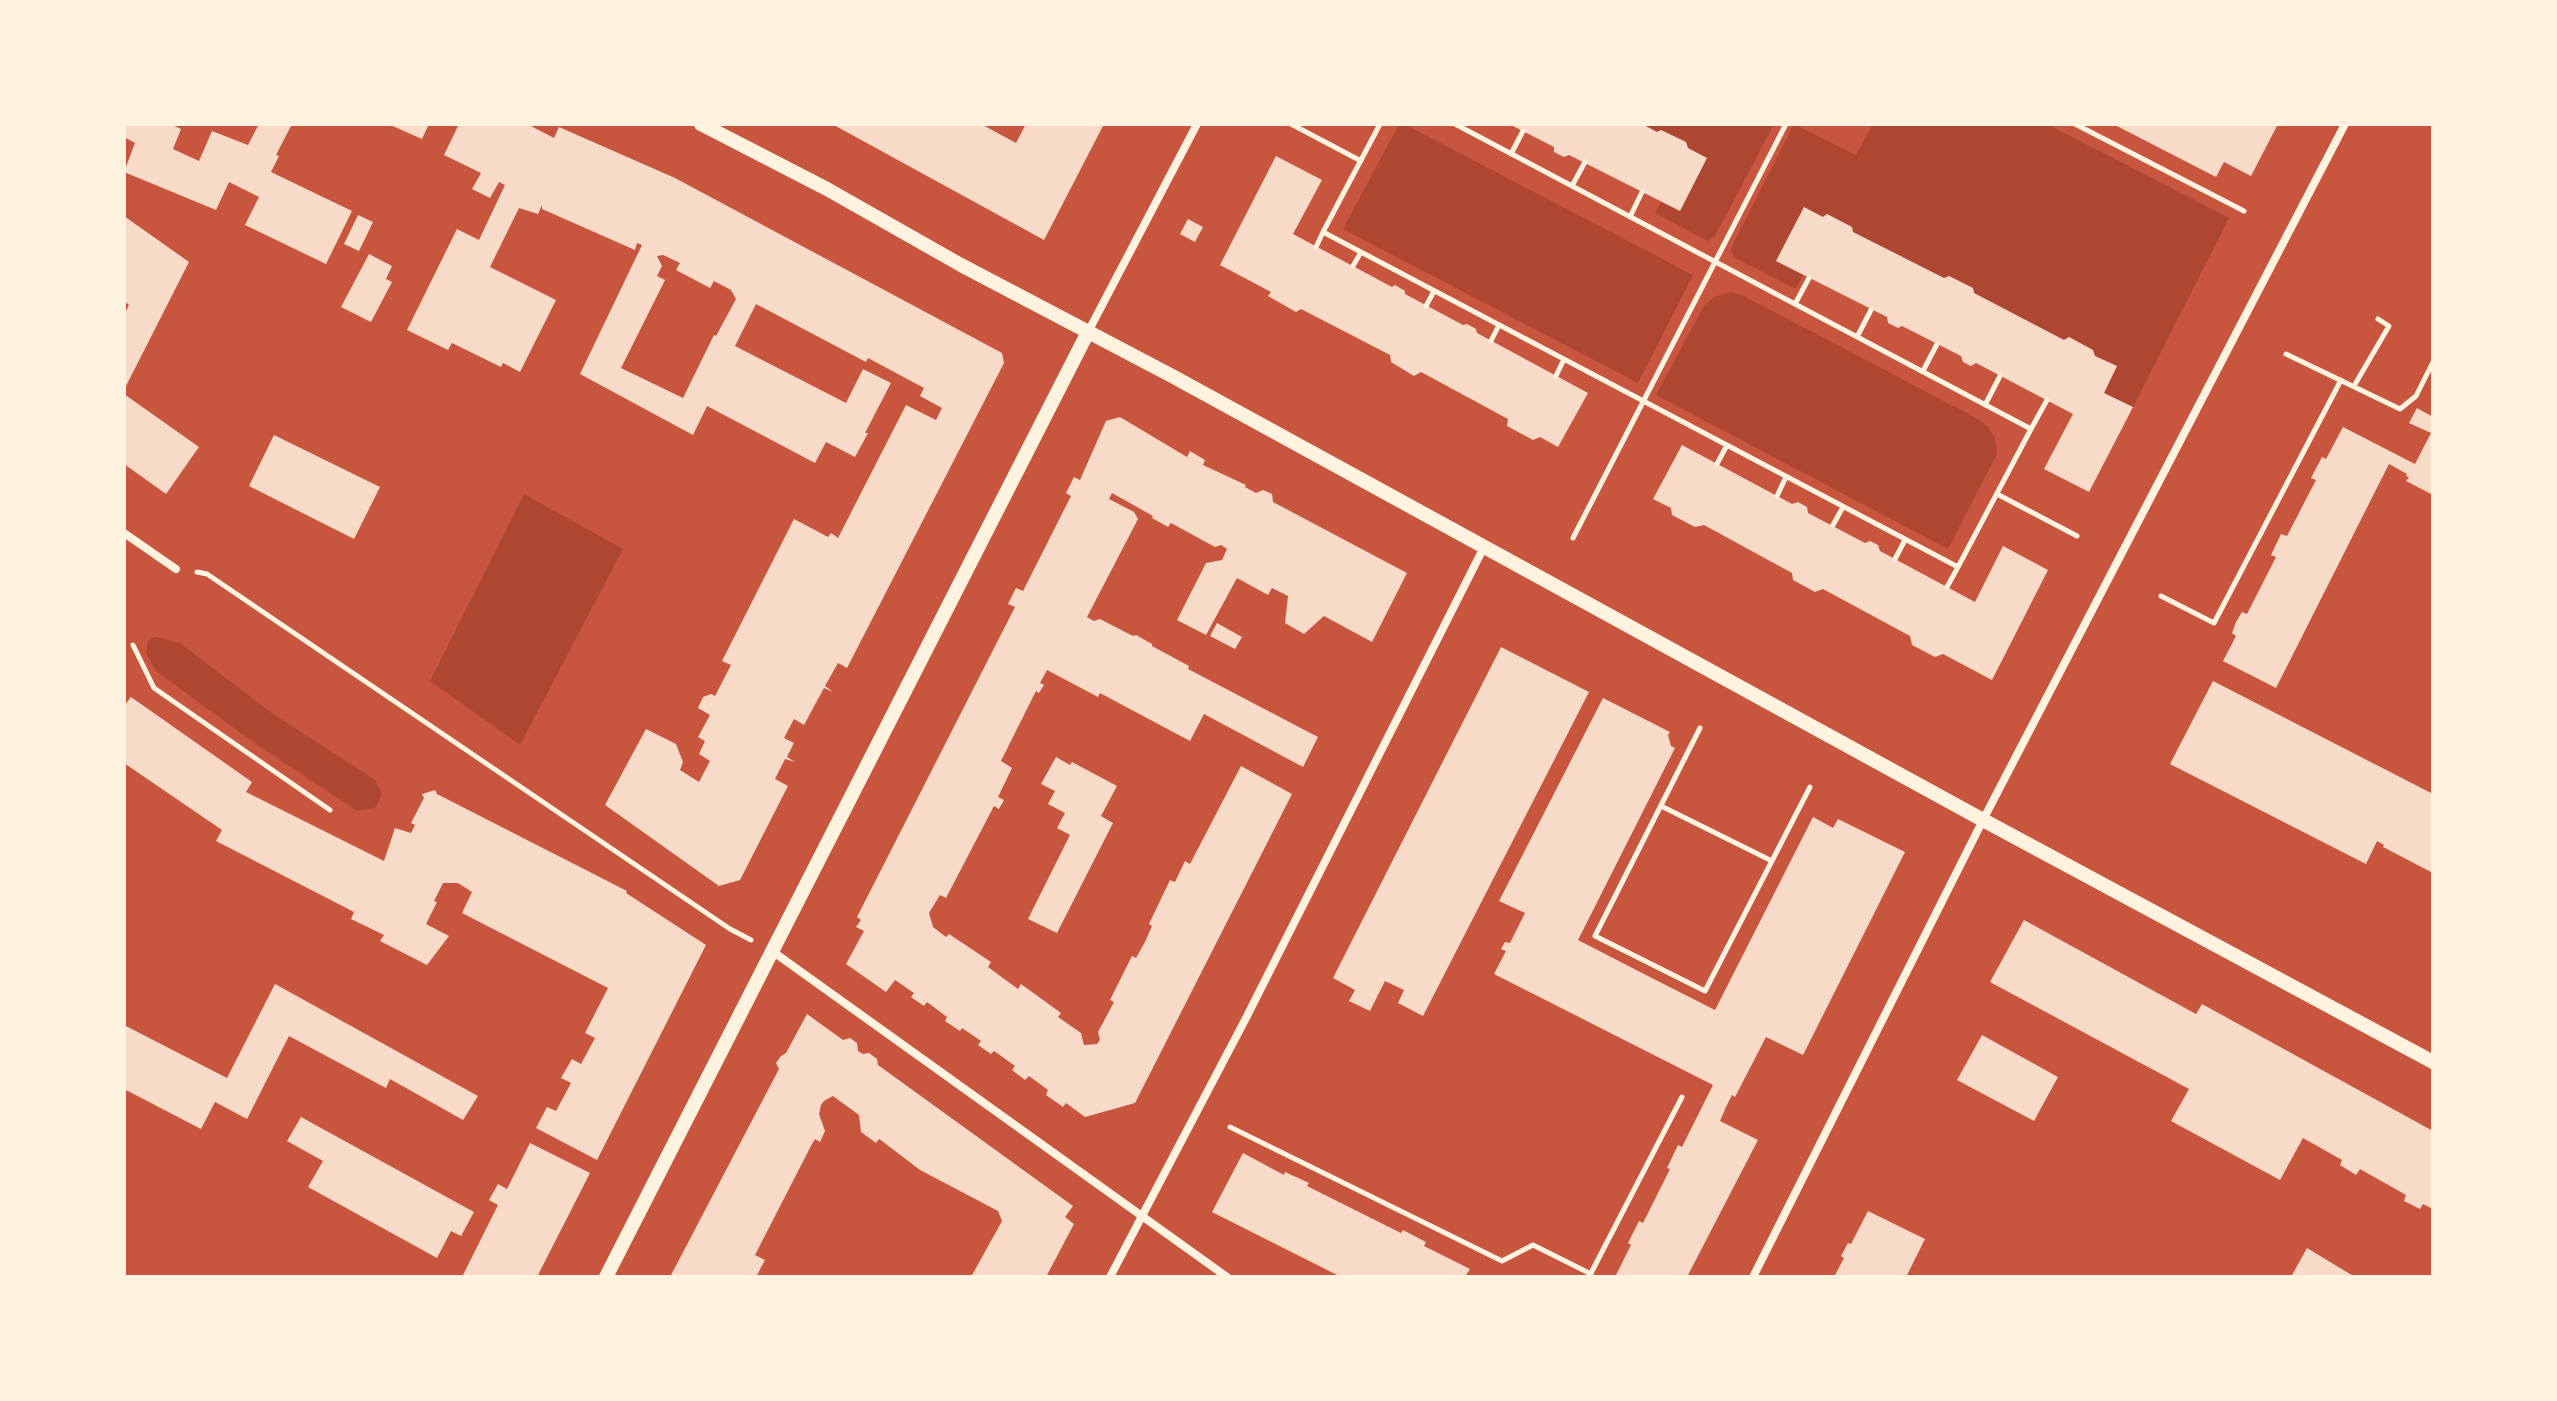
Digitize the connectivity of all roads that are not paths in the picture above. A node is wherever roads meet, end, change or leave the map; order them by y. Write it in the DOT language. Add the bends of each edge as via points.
graph roads {
  1 [pos="701,124"];
  2 [pos="1197,124"];
  3 [pos="2345,124"];
  4 [pos="1088,332"];
  5 [pos="124,533"];
  6 [pos="1484,547"];
  7 [pos="176,569"];
  8 [pos="1983,820"];
  9 [pos="772,951"];
  10 [pos="2433,1062"];
  11 [pos="1142,1216"];
  12 [pos="606,1277"];
  13 [pos="1110,1277"];
  14 [pos="1227,1277"];
  15 [pos="1753,1277"];
  1 -- 4 [label="street"];
  2 -- 4 [label="street"];
  3 -- 8 [label="street"];
  4 -- 6 [label="street"];
  4 -- 9 [label="street"];
  5 -- 7 [label="street"];
  6 -- 8 [label="street"];
  6 -- 11 [label="street"];
  8 -- 10 [label="street"];
  8 -- 15 [label="street"];
  9 -- 11 [label="street"];
  9 -- 12 [label="street"];
  11 -- 13 [label="street"];
  11 -- 14 [label="street"];
}
